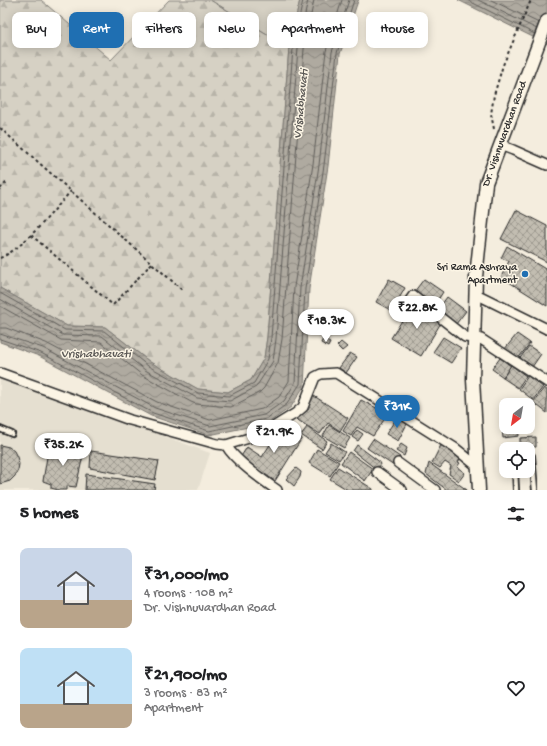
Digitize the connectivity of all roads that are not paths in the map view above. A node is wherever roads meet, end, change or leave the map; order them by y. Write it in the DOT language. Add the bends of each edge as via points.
graph roads {
  1 [pos="547,21"];
  2 [pos="500,145"];
  3 [pos="547,165"];
  4 [pos="476,294"];
  5 [pos="401,313"];
  6 [pos="547,329"];
  7 [pos="474,338"];
  8 [pos="0,373"];
  9 [pos="547,382"];
  10 [pos="0,429"];
  11 [pos="12,434"];
  12 [pos="226,445"];
  13 [pos="398,463"];
  14 [pos="477,466"];
  15 [pos="377,472"];
  16 [pos="515,478"];
  17 [pos="534,478"];
  18 [pos="277,490"];
  19 [pos="402,490"];
  20 [pos="435,490"];
  21 [pos="479,490"];
  22 [pos="516,490"];
  23 [pos="535,490"];
  1 -- 2 [label="main road, Dr. Vishnuvardhan Road"];
  2 -- 3 [label="street"];
  2 -- 4 [label="main road, Dr. Vishnuvardhan Road" via="486,183"];
  4 -- 6 [label="street"];
  4 -- 7 [label="main road, Dr. Vishnuvardhan Road"];
  5 -- 7 [label="street" via="413,296 465,337"];
  7 -- 9 [label="street"];
  7 -- 14 [label="main road, Dr. Vishnuvardhan Road" via="472,379"];
  8 -- 12 [label="street" via="130,420"];
  10 -- 11 [label="lane"];
  12 -- 14 [label="street" via="262,434 296,413 303,406 315,377 336,373 454,448"];
  12 -- 18 [label="street" via="238,460"];
  13 -- 20 [label="street"];
  14 -- 21 [label="main road, Dr. Vishnuvardhan Road"];
  15 -- 19 [label="street"];
  16 -- 22 [label="lane"];
  17 -- 23 [label="lane"];
}
